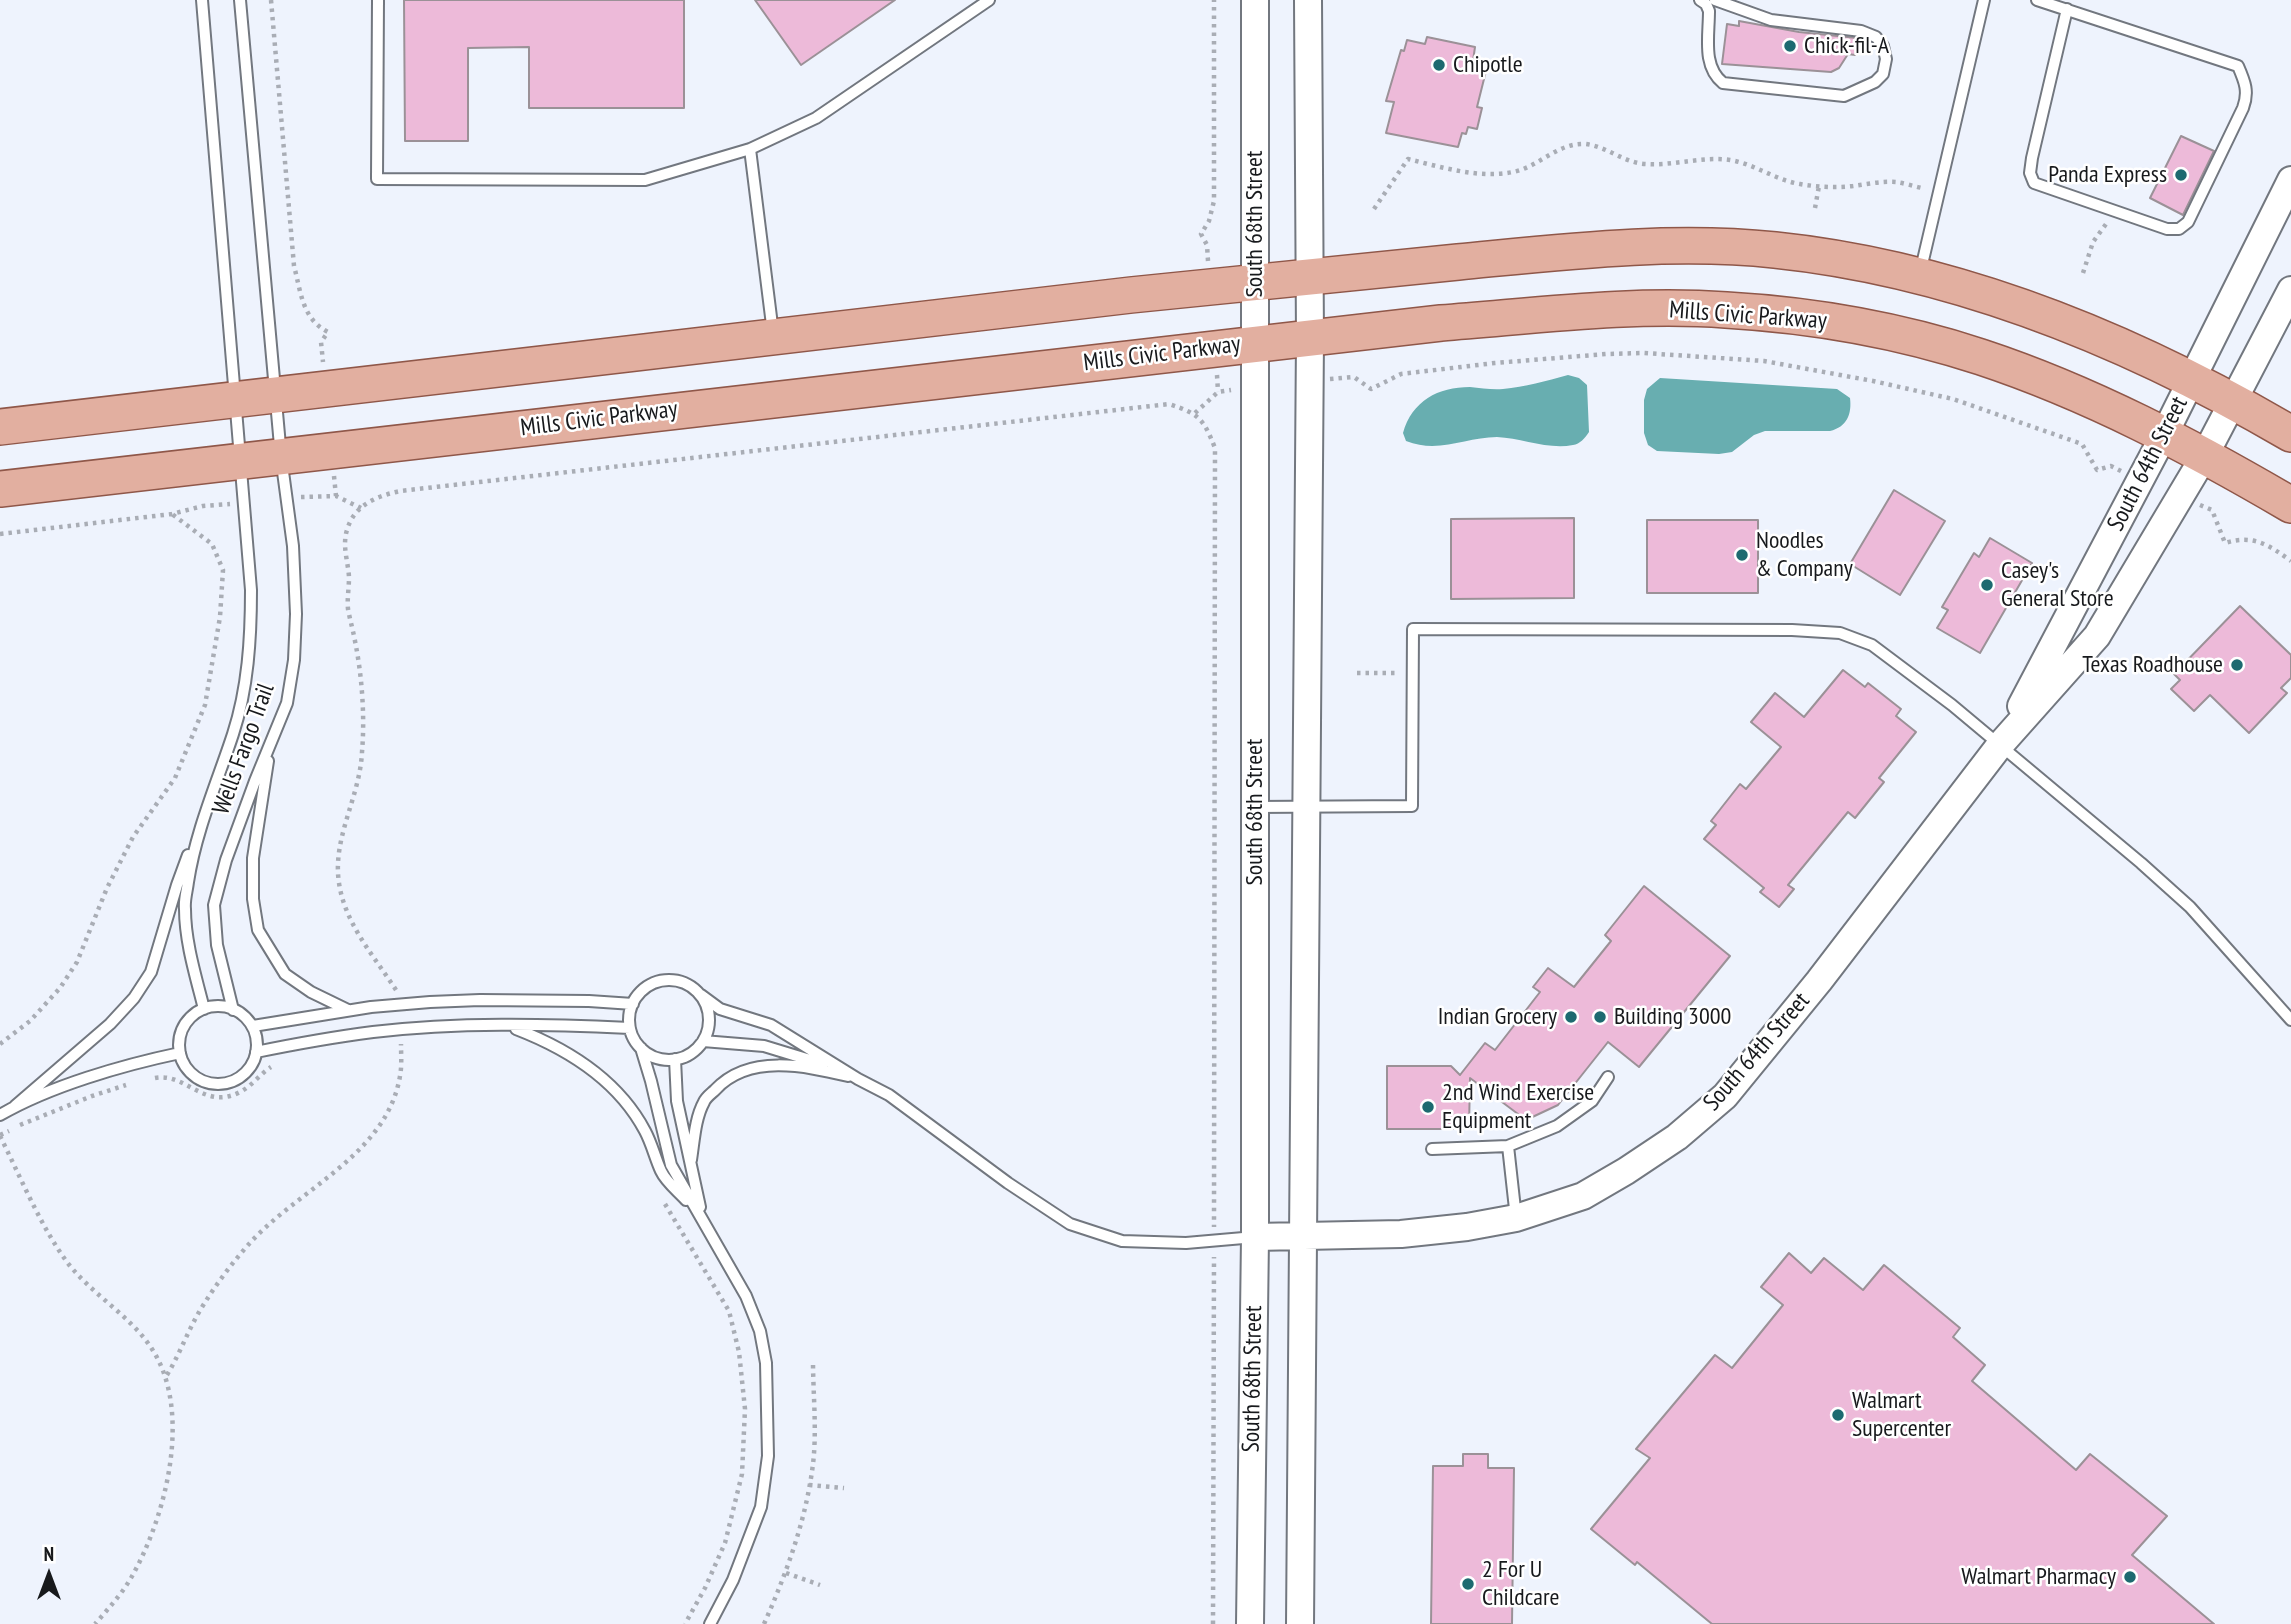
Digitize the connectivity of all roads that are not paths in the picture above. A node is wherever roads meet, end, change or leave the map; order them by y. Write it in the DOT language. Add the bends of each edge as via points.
graph roads {
  1 [pos="202,0"];
  2 [pos="240,0"];
  3 [pos="378,0"];
  4 [pos="989,0"];
  5 [pos="1255,0"];
  6 [pos="1308,0"];
  7 [pos="1700,0"];
  8 [pos="1715,0"];
  9 [pos="1984,0"];
  10 [pos="2036,0"];
  11 [pos="2067,9"];
  12 [pos="750,149"];
  13 [pos="2291,180"];
  14 [pos="1309,276"];
  15 [pos="1920,277"];
  16 [pos="1254,281"];
  17 [pos="2291,290"];
  18 [pos="774,335"];
  19 [pos="1310,338"];
  20 [pos="1256,343"];
  21 [pos="2191,380"];
  22 [pos="276,397"];
  23 [pos="2232,400"];
  24 [pos="236,401"];
  25 [pos="0,427"];
  26 [pos="2291,434"];
  27 [pos="2164,435"];
  28 [pos="2205,455"];
  29 [pos="281,457"];
  30 [pos="242,461"];
  31 [pos="0,489"];
  32 [pos="2291,505"];
  33 [pos="272,743"];
  34 [pos="2000,745"];
  35 [pos="1255,807"];
  36 [pos="1307,807"];
  37 [pos="203,816"];
  38 [pos="701,995"];
  39 [pos="633,1004"];
  40 [pos="204,1009"];
  41 [pos="233,1010"];
  42 [pos="348,1010"];
  43 [pos="2291,1020"];
  44 [pos="507,1025"];
  45 [pos="253,1026"];
  46 [pos="630,1028"];
  47 [pos="703,1041"];
  48 [pos="641,1048"];
  49 [pos="256,1052"];
  50 [pos="180,1053"];
  51 [pos="675,1059"];
  52 [pos="1608,1077"];
  53 [pos="858,1079"];
  54 [pos="15,1106"];
  55 [pos="0,1115"];
  56 [pos="1508,1146"];
  57 [pos="1432,1149"];
  58 [pos="691,1160"];
  59 [pos="702,1217"];
  60 [pos="1516,1218"];
  61 [pos="1255,1237"];
  62 [pos="1304,1237"];
  63 [pos="710,1624"];
  64 [pos="1250,1624"];
  65 [pos="1300,1624"];
  1 -- 24 [label="lane, Wells Fargo Trail"];
  2 -- 22 [label="lane, Wells Fargo Trail"];
  3 -- 12 [label="lane" via="377,179 645,180"];
  4 -- 12 [label="lane" via="816,118"];
  5 -- 16 [label="street, South 68th Street"];
  6 -- 14 [label="street, South 68th Street"];
  7 -- 8 [label="lane" via="1709,11 1709,63 1723,83 1844,96 1883,74 1886,59 1876,37 1861,31 1771,20"];
  9 -- 15 [label="lane"];
  10 -- 11 [label="lane"];
  11 -- 11 [label="lane" via="2238,66 2247,97 2188,222 2179,229 2166,229 2034,183 2032,158"];
  12 -- 18 [label="lane"];
  13 -- 21 [label="street, South 64th Street"];
  14 -- 15 [label="main road" via="1651,246 1775,250"];
  14 -- 16 [label="main road"];
  14 -- 19 [label="street, South 68th Street"];
  15 -- 21 [label="main road" via="2058,321"];
  16 -- 18 [label="main road"];
  16 -- 20 [label="street, South 68th Street"];
  17 -- 23 [label="street, South 64th Street"];
  18 -- 22 [label="main road"];
  19 -- 20 [label="main road, Mills Civic Parkway"];
  19 -- 27 [label="main road, Mills Civic Parkway" via="1607,311 1773,313 1917,338 1981,357"];
  19 -- 36 [label="street, South 68th Street"];
  20 -- 29 [label="main road, Mills Civic Parkway"];
  20 -- 35 [label="street, South 68th Street"];
  21 -- 23 [label="main road"];
  21 -- 27 [label="street, South 64th Street"];
  22 -- 24 [label="main road"];
  22 -- 29 [label="lane, Wells Fargo Trail"];
  23 -- 26 [label="main road"];
  23 -- 28 [label="street, South 64th Street"];
  24 -- 25 [label="main road"];
  24 -- 30 [label="lane, Wells Fargo Trail"];
  27 -- 28 [label="main road, Mills Civic Parkway"];
  27 -- 34 [label="street, South 64th Street"];
  28 -- 32 [label="main road, Mills Civic Parkway"];
  28 -- 34 [label="street, South 64th Street" via="2096,636"];
  29 -- 30 [label="main road, Mills Civic Parkway"];
  29 -- 33 [label="lane, Wells Fargo Trail" via="293,546 294,660 288,703"];
  30 -- 31 [label="main road, Mills Civic Parkway"];
  30 -- 37 [label="lane, Wells Fargo Trail" via="251,590 246,679 234,731"];
  33 -- 41 [label="lane, Wells Fargo Trail" via="226,860 214,905"];
  33 -- 42 [label="lane" via="253,858 258,930 285,974"];
  34 -- 36 [label="lane" via="1872,645 1840,633 1413,629 1412,806"];
  34 -- 43 [label="lane" via="2190,907"];
  34 -- 60 [label="street, South 64th Street" via="1725,1096 1677,1137 1583,1196"];
  35 -- 36 [label="lane"];
  35 -- 61 [label="street, South 68th Street"];
  36 -- 62 [label="street, South 68th Street"];
  37 -- 40 [label="lane, Wells Fargo Trail" via="184,908"];
  37 -- 54 [label="lane" via="151,972 110,1024"];
  38 -- 39 [label="lane" via="670,980 648,986"];
  38 -- 47 [label="lane" via="709,1018"];
  38 -- 53 [label="lane" via="720,1009 771,1025"];
  39 -- 42 [label="lane" via="480,1000"];
  39 -- 46 [label="lane"];
  40 -- 41 [label="lane"];
  40 -- 50 [label="lane" via="182,1030"];
  41 -- 45 [label="lane"];
  42 -- 45 [label="lane"];
  44 -- 46 [label="lane"];
  44 -- 49 [label="lane" via="401,1030"];
  44 -- 59 [label="lane" via="582,1061 619,1094 645,1131 663,1174"];
  45 -- 49 [label="lane"];
  46 -- 48 [label="lane"];
  47 -- 51 [label="lane"];
  47 -- 53 [label="lane" via="764,1046"];
  48 -- 51 [label="lane" via="663,1059"];
  48 -- 59 [label="lane" via="671,1165"];
  49 -- 50 [label="lane" via="245,1073 224,1083 201,1080 191,1073"];
  50 -- 54 [label="lane" via="102,1074"];
  51 -- 58 [label="lane" via="677,1101"];
  52 -- 56 [label="lane" via="1592,1101 1557,1126"];
  53 -- 58 [label="lane" via="816,1068 748,1068 724,1080 704,1101"];
  53 -- 61 [label="lane" via="889,1095 1070,1224 1122,1241 1186,1243"];
  54 -- 55 [label="lane"];
  56 -- 57 [label="lane"];
  56 -- 60 [label="lane"];
  58 -- 59 [label="lane"];
  59 -- 63 [label="lane" via="760,1331 768,1408 761,1507 733,1580"];
  60 -- 62 [label="street, South 64th Street" via="1401,1234"];
  61 -- 62 [label="street, South 64th Street"];
  61 -- 64 [label="street, South 68th Street"];
  62 -- 65 [label="street, South 68th Street"];
}
